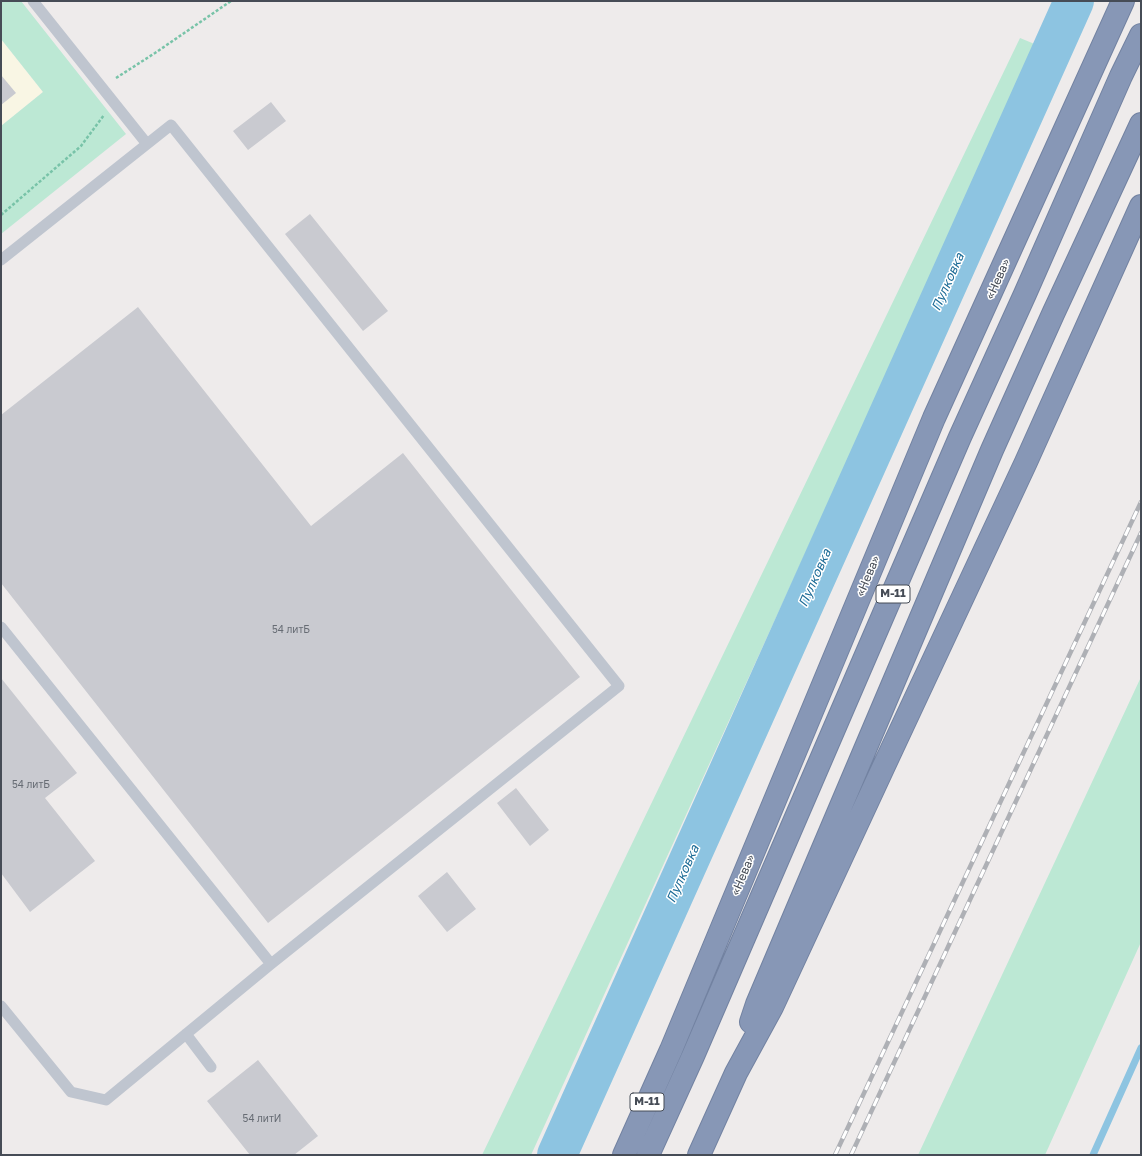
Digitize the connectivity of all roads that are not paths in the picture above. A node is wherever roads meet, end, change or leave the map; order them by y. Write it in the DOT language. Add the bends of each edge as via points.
graph roads {
  1 [pos="33,1"];
  2 [pos="1123,1"];
  3 [pos="1141,35"];
  4 [pos="1141,124"];
  5 [pos="147,144"];
  6 [pos="1141,206"];
  7 [pos="1,260"];
  8 [pos="1,626"];
  9 [pos="271,964"];
  10 [pos="1,1006"];
  11 [pos="186,1034"];
  12 [pos="211,1067"];
  13 [pos="736,1073"];
  14 [pos="624,1155"];
  15 [pos="648,1155"];
  16 [pos="699,1155"];
  1 -- 5 [label="lane"];
  2 -- 14 [label="highway, «Нева» / М-11" via="934,418 671,1050"];
  3 -- 15 [label="highway, М-11" via="960,437"];
  4 -- 13 [label="highway, М-11" via="992,450 757,1004"];
  5 -- 7 [label="lane"];
  5 -- 9 [label="lane" via="171,125 619,686"];
  6 -- 13 [label="highway, М-11" via="1026,462 772,1007"];
  8 -- 9 [label="lane"];
  9 -- 11 [label="lane"];
  10 -- 11 [label="lane" via="71,1092 106,1100"];
  11 -- 12 [label="lane"];
  13 -- 16 [label="highway, М-11"];
}
